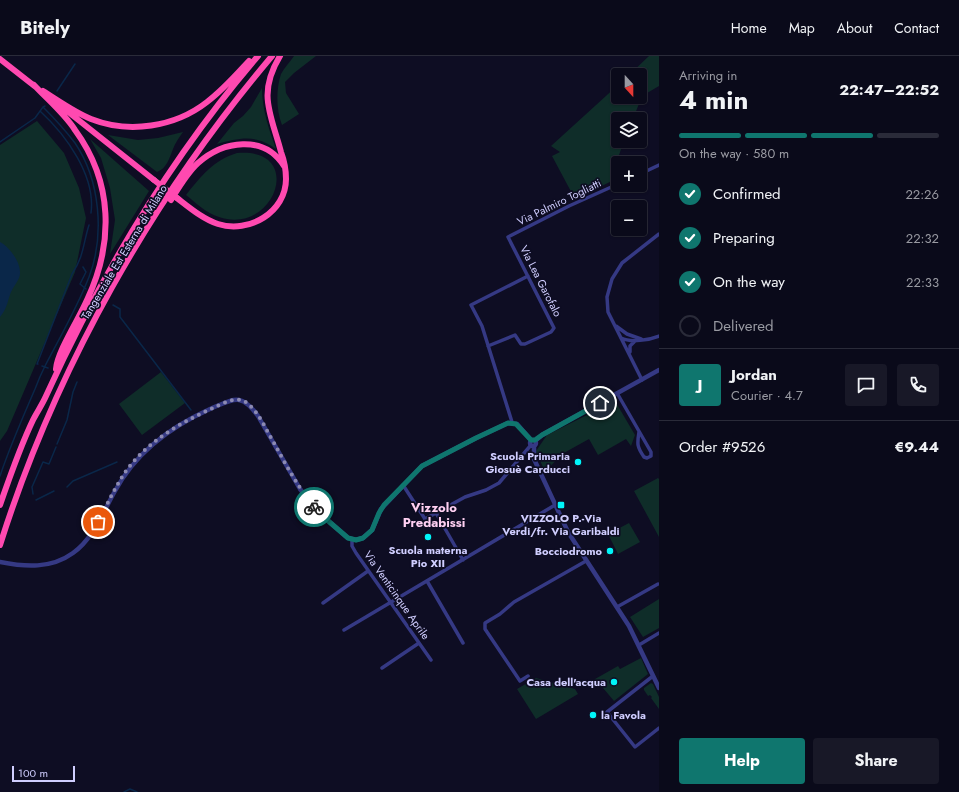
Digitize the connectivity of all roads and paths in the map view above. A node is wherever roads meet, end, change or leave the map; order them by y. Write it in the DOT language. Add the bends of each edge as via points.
graph roads {
  1 [pos="254,56"];
  2 [pos="258,56"];
  3 [pos="272,56"];
  4 [pos="280,56"];
  5 [pos="0,59"];
  6 [pos="34,86"];
  7 [pos="659,165"];
  8 [pos="285,168"];
  9 [pos="647,171"];
  10 [pos="611,187"];
  11 [pos="659,234"];
  12 [pos="508,237"];
  13 [pos="142,238"];
  14 [pos="528,276"];
  15 [pos="614,324"];
  16 [pos="631,336"];
  17 [pos="659,336"];
  18 [pos="621,338"];
  19 [pos="644,339"];
  20 [pos="638,340"];
  21 [pos="488,346"];
  22 [pos="630,355"];
  23 [pos="659,370"];
  24 [pos="56,374"];
  25 [pos="642,380"];
  26 [pos="617,393"];
  27 [pos="512,422"];
  28 [pos="638,432"];
  29 [pos="533,443"];
  30 [pos="403,485"];
  31 [pos="0,505"];
  32 [pos="555,505"];
  33 [pos="436,513"];
  34 [pos="352,540"];
  35 [pos="0,545"];
  36 [pos="463,560"];
  37 [pos="586,561"];
  38 [pos="1,562"];
  39 [pos="368,571"];
  40 [pos="427,582"];
  41 [pos="658,584"];
  42 [pos="323,603"];
  43 [pos="391,604"];
  44 [pos="617,607"];
  45 [pos="344,630"];
  46 [pos="659,633"];
  47 [pos="463,642"];
  48 [pos="419,643"];
  49 [pos="639,645"];
  50 [pos="431,660"];
  51 [pos="382,668"];
  52 [pos="528,676"];
  53 [pos="653,676"];
  54 [pos="659,688"];
  55 [pos="659,728"];
  1 -- 6 [label="highway" via="207,102 187,115 157,125 123,127 101,123 81,115"];
  2 -- 24 [label="highway, Tangenziale Est Esterna di Milano" via="206,122 153,200 104,282"];
  3 -- 13 [label="highway, Tangenziale Est Esterna di Milano" via="196,154"];
  4 -- 8 [label="highway" via="270,79 267,103"];
  5 -- 6 [label="highway"];
  6 -- 8 [label="highway, bridge" via="177,198 200,215 218,224 251,224 274,210 285,188"];
  6 -- 24 [label="highway" via="69,122 87,148 98,175 106,215 105,243 100,270 60,355"];
  7 -- 9 [label="street"];
  8 -- 13 [label="highway" via="271,152 258,145 239,144 220,148 191,171"];
  10 -- 12 [label="street, Via Palmiro Togliatti"];
  11 -- 15 [label="street" via="626,259 612,279 607,302 608,312"];
  12 -- 14 [label="street, Via Lea Garofalo"];
  13 -- 35 [label="highway, Tangenziale Est Esterna di Milano" via="100,310 66,377 24,477"];
  14 -- 21 [label="street" via="471,305 482,326"];
  14 -- 21 [label="street, Via Lea Garofalo" via="553,330 525,344 521,344 516,335"];
  15 -- 16 [label="street"];
  15 -- 18 [label="street"];
  16 -- 18 [label="street"];
  16 -- 19 [label="street"];
  17 -- 19 [label="street"];
  18 -- 20 [label="street"];
  18 -- 22 [label="street"];
  19 -- 20 [label="street"];
  20 -- 22 [label="street" via="630,346"];
  21 -- 27 [label="street"];
  22 -- 25 [label="street"];
  23 -- 25 [label="street"];
  24 -- 31 [label="highway, Tangenziale Est Esterna di Milano" via="33,420"];
  25 -- 26 [label="street"];
  26 -- 28 [label="street"];
  26 -- 29 [label="street" via="542,435"];
  27 -- 29 [label="street" via="518,425"];
  27 -- 30 [label="street" via="430,462"];
  28 -- 28 [label="street" via="638,446 647,458 651,452"];
  29 -- 32 [label="street" via="534,459"];
  29 -- 33 [label="street" via="499,483"];
  30 -- 33 [label="street" via="425,519"];
  30 -- 34 [label="street" via="381,509 372,530 363,538"];
  32 -- 36 [label="street"];
  32 -- 37 [label="street" via="569,535"];
  33 -- 36 [label="street"];
  34 -- 38 [label="street" via="322,515 300,489 252,407 238,399 207,411 151,444 121,480 92,533 74,553 53,563 37,566"];
  34 -- 39 [label="street, Via Venticinque Aprile" via="353,548"];
  36 -- 40 [label="street"];
  37 -- 44 [label="street"];
  37 -- 52 [label="street" via="514,602 485,624 485,629 520,681"];
  39 -- 42 [label="street"];
  39 -- 43 [label="street, Via Venticinque Aprile"];
  40 -- 43 [label="street"];
  40 -- 47 [label="street"];
  41 -- 44 [label="street"];
  43 -- 45 [label="street"];
  43 -- 48 [label="street, Via Venticinque Aprile"];
  44 -- 49 [label="street"];
  46 -- 49 [label="street"];
  48 -- 50 [label="street, Via Venticinque Aprile"];
  48 -- 51 [label="street"];
  49 -- 53 [label="street"];
  53 -- 54 [label="street"];
  53 -- 55 [label="street" via="607,712 635,747"];
}
